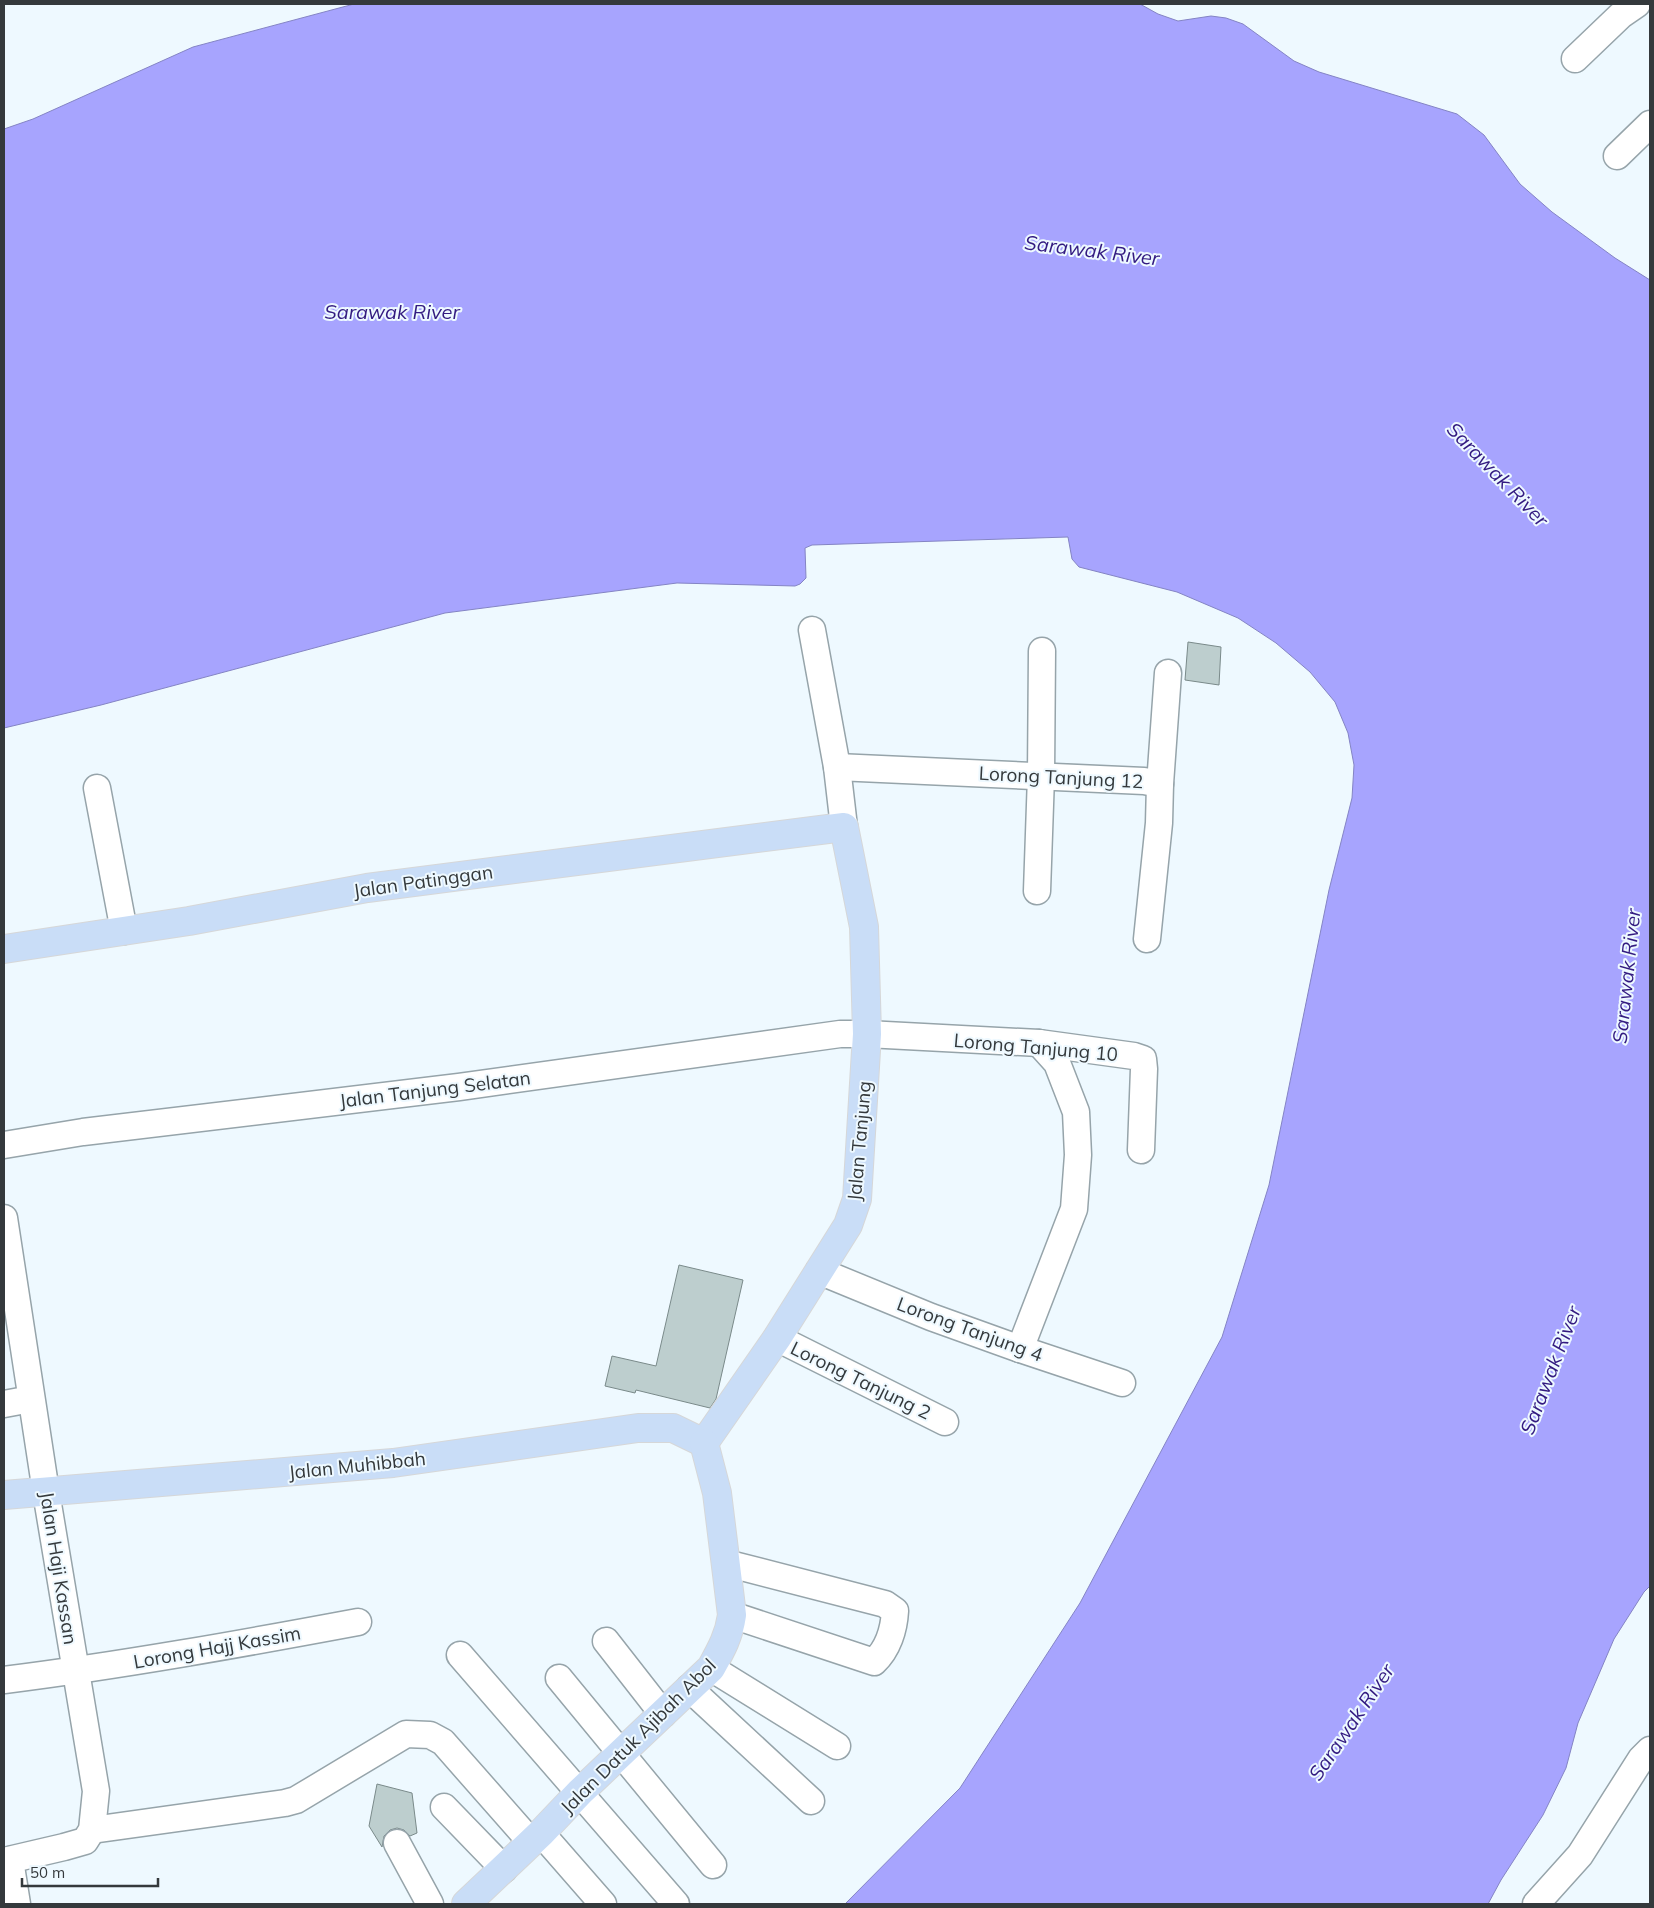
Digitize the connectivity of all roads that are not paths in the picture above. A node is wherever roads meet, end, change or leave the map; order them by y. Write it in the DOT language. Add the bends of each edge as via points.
graph roads {
  1 [pos="1637,4"];
  2 [pos="1575,59"];
  3 [pos="1650,124"];
  4 [pos="1617,156"];
  5 [pos="812,630"];
  6 [pos="1042,651"];
  7 [pos="1168,673"];
  8 [pos="837,767"];
  9 [pos="1041,776"];
  10 [pos="1160,784"];
  11 [pos="97,788"];
  12 [pos="844,827"];
  13 [pos="1037,891"];
  14 [pos="124,931"];
  15 [pos="1147,939"];
  16 [pos="4,949"];
  17 [pos="867,1034"];
  18 [pos="1039,1043"];
  19 [pos="4,1145"];
  20 [pos="1141,1150"];
  21 [pos="4,1218"];
  22 [pos="819,1271"];
  23 [pos="776,1338"];
  24 [pos="1020,1349"];
  25 [pos="1122,1383"];
  26 [pos="31,1399"];
  27 [pos="4,1404"];
  28 [pos="946,1422"];
  29 [pos="704,1443"];
  30 [pos="46,1492"];
  31 [pos="4,1495"];
  32 [pos="726,1563"];
  33 [pos="732,1616"];
  34 [pos="358,1622"];
  35 [pos="606,1642"];
  36 [pos="460,1655"];
  37 [pos="711,1668"];
  38 [pos="76,1671"];
  39 [pos="559,1678"];
  40 [pos="4,1680"];
  41 [pos="689,1688"];
  42 [pos="663,1714"];
  43 [pos="836,1746"];
  44 [pos="1650,1750"];
  45 [pos="620,1754"];
  46 [pos="580,1792"];
  47 [pos="812,1801"];
  48 [pos="444,1807"];
  49 [pos="92,1830"];
  50 [pos="536,1838"];
  51 [pos="397,1843"];
  52 [pos="7,1860"];
  53 [pos="713,1865"];
  54 [pos="504,1869"];
  55 [pos="17,1904"];
  56 [pos="430,1904"];
  57 [pos="466,1904"];
  58 [pos="603,1904"];
  59 [pos="676,1904"];
  60 [pos="1536,1904"];
  1 -- 2 [label="street" via="1620,15"];
  3 -- 4 [label="street"];
  5 -- 8 [label="street"];
  6 -- 9 [label="street"];
  7 -- 10 [label="street"];
  8 -- 9 [label="street, Lorong Tanjung 12"];
  8 -- 12 [label="street"];
  9 -- 10 [label="street, Lorong Tanjung 12"];
  9 -- 13 [label="street"];
  10 -- 15 [label="street, Lorong Tanjung 12" via="1160,823"];
  11 -- 14 [label="street"];
  12 -- 14 [label="main road, Jalan Patinggan" via="367,888"];
  12 -- 17 [label="main road, Jalan Tanjung" via="864,927"];
  14 -- 16 [label="main road, Jalan Patinggan"];
  17 -- 18 [label="street, Lorong Tanjung 10"];
  17 -- 19 [label="street, Jalan Tanjung Selatan" via="840,1034"];
  17 -- 22 [label="main road, Jalan Tanjung" via="857,1199 848,1225"];
  18 -- 20 [label="street, Lorong Tanjung 10" via="1143,1059"];
  18 -- 24 [label="street" via="1056,1063 1076,1112 1078,1155 1074,1208"];
  21 -- 26 [label="street, Jalan Haji Kassan"];
  22 -- 23 [label="main road, Jalan Tanjung"];
  22 -- 24 [label="street, Lorong Tanjung 4"];
  23 -- 28 [label="street, Lorong Tanjung 2"];
  23 -- 29 [label="main road, Jalan Tanjung"];
  24 -- 25 [label="street, Lorong Tanjung 4"];
  26 -- 27 [label="street"];
  26 -- 30 [label="street, Jalan Haji Kassan"];
  29 -- 30 [label="main road, Jalan Muhibbah" via="673,1428 638,1428 393,1463"];
  29 -- 32 [label="main road, Jalan Datuk Ajibah Abol" via="717,1493"];
  30 -- 31 [label="main road, Jalan Muhibbah"];
  30 -- 38 [label="street, Jalan Haji Kassan"];
  32 -- 33 [label="main road, Jalan Datuk Ajibah Abol"];
  32 -- 33 [label="street" via="885,1604 895,1611 894,1626 882,1654 874,1662"];
  33 -- 37 [label="main road, Jalan Datuk Ajibah Abol" via="730,1631"];
  34 -- 38 [label="street, Lorong Hajj Kassim"];
  35 -- 42 [label="street"];
  36 -- 46 [label="street"];
  37 -- 41 [label="main road, Jalan Datuk Ajibah Abol"];
  37 -- 43 [label="street"];
  38 -- 40 [label="street, Lorong Hajj Kassim"];
  38 -- 49 [label="street, Jalan Haji Kassan" via="96,1791"];
  39 -- 45 [label="street"];
  41 -- 42 [label="main road, Jalan Datuk Ajibah Abol"];
  41 -- 47 [label="street"];
  42 -- 45 [label="main road, Jalan Datuk Ajibah Abol"];
  44 -- 60 [label="street" via="1580,1855"];
  45 -- 46 [label="main road, Jalan Datuk Ajibah Abol"];
  45 -- 53 [label="street"];
  46 -- 50 [label="main road, Jalan Datuk Ajibah Abol"];
  46 -- 59 [label="street"];
  48 -- 54 [label="street"];
  49 -- 50 [label="street" via="290,1802 406,1734 430,1735 443,1742"];
  49 -- 52 [label="street" via="85,1840"];
  50 -- 54 [label="main road, Jalan Datuk Ajibah Abol"];
  50 -- 58 [label="street"];
  51 -- 56 [label="street"];
  52 -- 55 [label="street"];
  54 -- 57 [label="main road, Jalan Datuk Ajibah Abol"];
}
